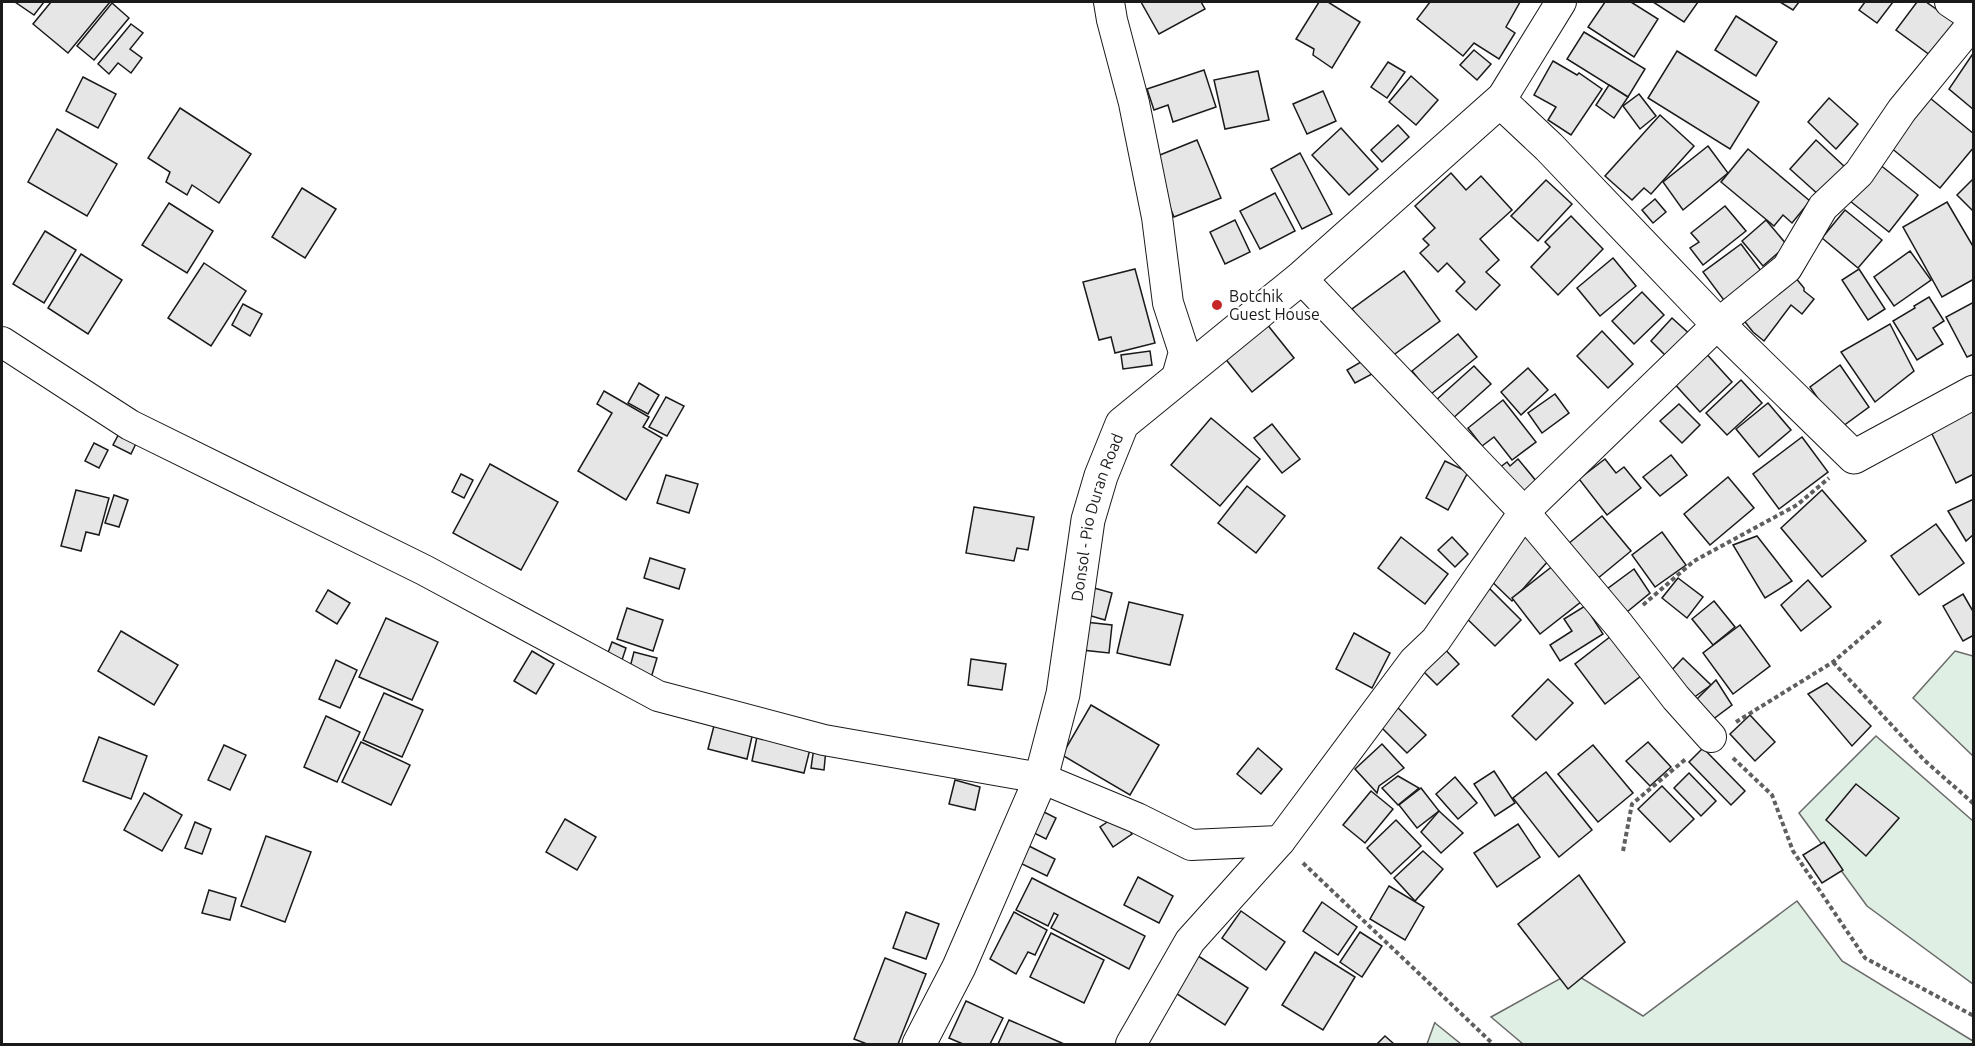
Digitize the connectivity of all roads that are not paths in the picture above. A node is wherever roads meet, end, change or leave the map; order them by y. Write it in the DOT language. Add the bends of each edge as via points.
graph roads {
  1 [pos="1109,2"];
  2 [pos="1561,2"];
  3 [pos="1950,2"];
  4 [pos="1974,20"];
  5 [pos="1500,101"];
  6 [pos="1301,278"];
  7 [pos="1718,324"];
  8 [pos="2,342"];
  9 [pos="1177,377"];
  10 [pos="1974,392"];
  11 [pos="1524,512"];
  12 [pos="1711,737"];
  13 [pos="1041,778"];
  14 [pos="1280,841"];
  15 [pos="919,1044"];
  16 [pos="1131,1044"];
  1 -- 9 [label="street" via="1157,217 1168,303 1184,352"];
  2 -- 5 [label="street"];
  3 -- 4 [label="street"];
  4 -- 7 [label="street" via="1902,110 1859,172 1823,207 1787,268"];
  5 -- 6 [label="main road, Donsol - Pio Duran Road"];
  5 -- 7 [label="main road"];
  6 -- 9 [label="main road, Donsol - Pio Duran Road"];
  6 -- 11 [label="street"];
  7 -- 10 [label="main road" via="1854,457"];
  7 -- 11 [label="street"];
  8 -- 13 [label="street" via="130,425 424,570 658,696 824,740"];
  9 -- 13 [label="main road, Donsol - Pio Duran Road" via="1122,424 1101,476 1088,520 1062,694"];
  11 -- 12 [label="street"];
  11 -- 14 [label="street" via="1436,640 1414,661"];
  13 -- 14 [label="street" via="1191,845"];
  13 -- 15 [label="main road, Donsol - Pio Duran Road" via="959,967"];
  14 -- 16 [label="street" via="1190,941"];
}
